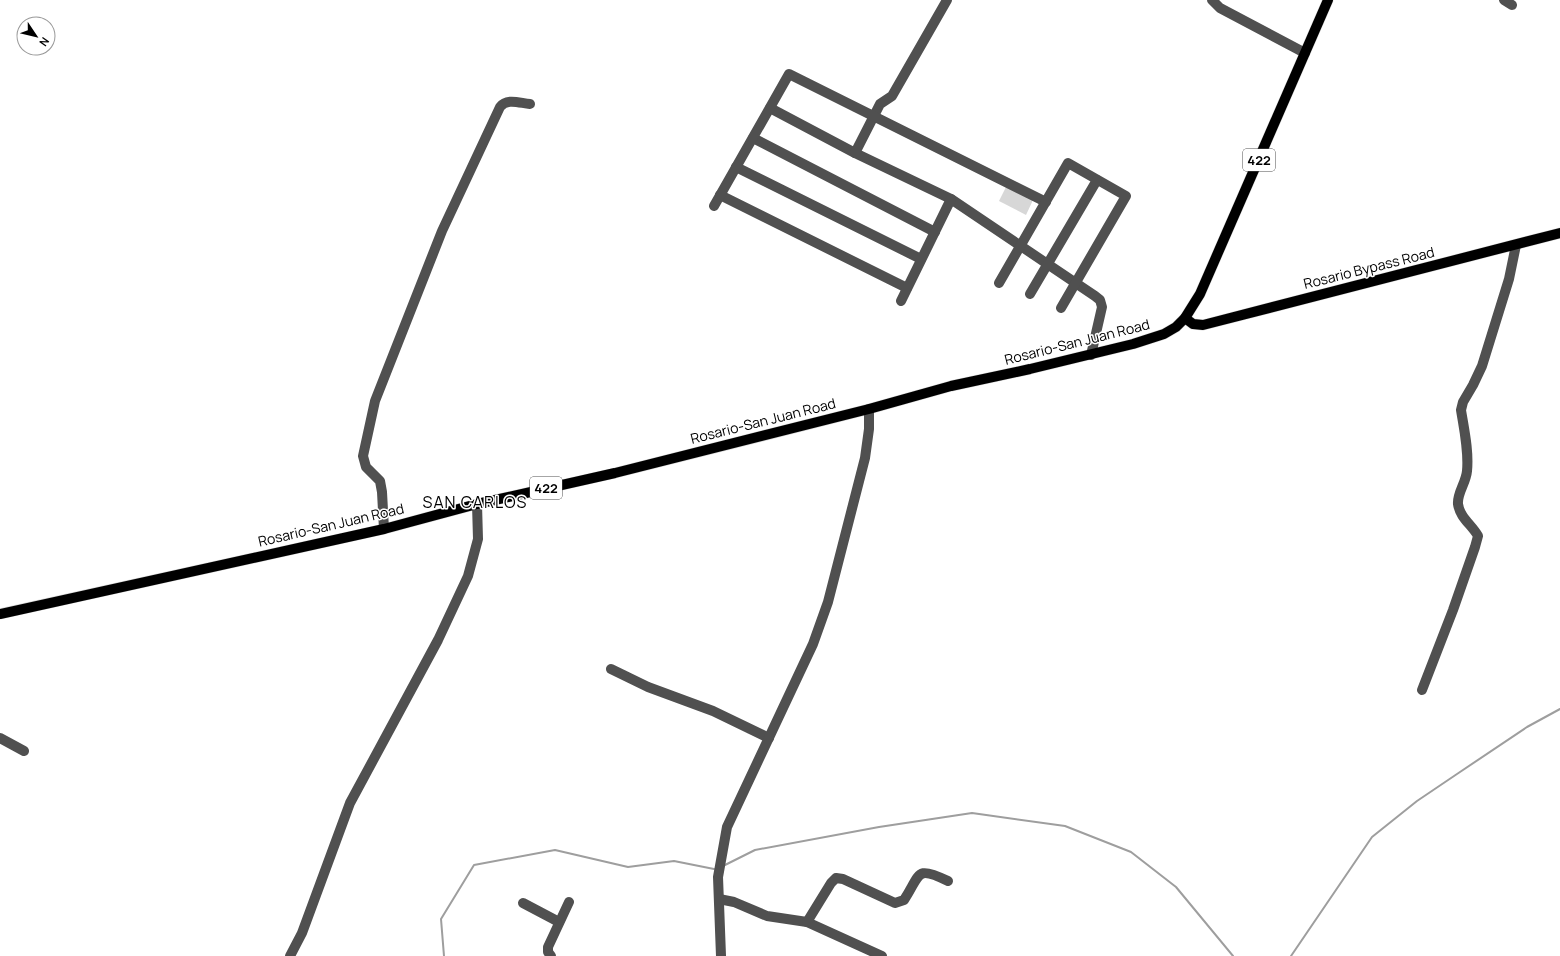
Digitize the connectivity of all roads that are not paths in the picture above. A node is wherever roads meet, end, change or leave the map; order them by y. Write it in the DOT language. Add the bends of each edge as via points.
graph roads {
  1 [pos="947,0"];
  2 [pos="1212,0"];
  3 [pos="1328,0"];
  4 [pos="1305,53"];
  5 [pos="530,104"];
  6 [pos="770,108"];
  7 [pos="874,116"];
  8 [pos="753,138"];
  9 [pos="855,153"];
  10 [pos="736,167"];
  11 [pos="1097,180"];
  12 [pos="720,195"];
  13 [pos="951,200"];
  14 [pos="1046,202"];
  15 [pos="714,206"];
  16 [pos="935,232"];
  17 [pos="1560,233"];
  18 [pos="1516,244"];
  19 [pos="1021,246"];
  20 [pos="921,259"];
  21 [pos="1048,264"];
  22 [pos="999,283"];
  23 [pos="1076,283"];
  24 [pos="907,288"];
  25 [pos="1030,294"];
  26 [pos="901,301"];
  27 [pos="1061,308"];
  28 [pos="1186,318"];
  29 [pos="1091,355"];
  30 [pos="869,409"];
  31 [pos="477,504"];
  32 [pos="384,529"];
  33 [pos="0,614"];
  34 [pos="611,669"];
  35 [pos="1422,690"];
  36 [pos="0,738"];
  37 [pos="769,738"];
  38 [pos="24,751"];
  39 [pos="948,881"];
  40 [pos="719,899"];
  41 [pos="569,902"];
  42 [pos="523,903"];
  43 [pos="559,922"];
  44 [pos="807,922"];
  45 [pos="290,956"];
  46 [pos="552,956"];
  47 [pos="721,956"];
  48 [pos="882,956"];
  1 -- 7 [label="street" via="892,96 880,104"];
  2 -- 4 [label="street" via="1220,8"];
  3 -- 4 [label="main road, Rosario-San Juan Road / 422"];
  4 -- 28 [label="main road, Rosario-San Juan Road / 422" via="1212,269"];
  5 -- 32 [label="street" via="507,101 500,107 442,231 375,401 363,456 366,467 380,481"];
  6 -- 7 [label="street" via="789,74"];
  6 -- 8 [label="street"];
  6 -- 9 [label="street"];
  7 -- 9 [label="street"];
  7 -- 14 [label="street"];
  8 -- 10 [label="street"];
  8 -- 16 [label="street"];
  9 -- 13 [label="street"];
  10 -- 12 [label="street"];
  10 -- 20 [label="street"];
  11 -- 14 [label="street" via="1068,163"];
  11 -- 21 [label="street"];
  11 -- 23 [label="street" via="1126,196"];
  12 -- 15 [label="street"];
  12 -- 24 [label="street"];
  13 -- 16 [label="street"];
  13 -- 19 [label="street"];
  14 -- 19 [label="street"];
  16 -- 20 [label="street"];
  17 -- 18 [label="main road, Rosario Bypass Road"];
  18 -- 28 [label="main road, Rosario Bypass Road" via="1203,325 1193,324"];
  18 -- 35 [label="street" via="1509,279 1482,366 1461,410 1467,473 1458,504 1463,517 1478,536"];
  19 -- 21 [label="street"];
  19 -- 22 [label="street"];
  20 -- 24 [label="street"];
  21 -- 23 [label="street"];
  21 -- 25 [label="street"];
  23 -- 27 [label="street"];
  23 -- 29 [label="street" via="1100,300 1102,307"];
  24 -- 26 [label="street"];
  28 -- 29 [label="main road, Rosario-San Juan Road / 422" via="1164,334"];
  29 -- 30 [label="main road, Rosario-San Juan Road / 422" via="951,386"];
  30 -- 31 [label="main road, Rosario-San Juan Road / 422"];
  30 -- 37 [label="street" via="865,458 828,602 813,644"];
  31 -- 32 [label="main road, Rosario-San Juan Road / 422"];
  31 -- 45 [label="street" via="478,539 468,576 438,640 350,803 302,933"];
  32 -- 33 [label="main road, Rosario-San Juan Road / 422"];
  34 -- 37 [label="street"];
  36 -- 38 [label="street"];
  37 -- 40 [label="street" via="727,827 718,877"];
  39 -- 44 [label="street" via="932,873 921,873 904,900 895,903 836,878"];
  40 -- 44 [label="street" via="734,902 767,916"];
  40 -- 47 [label="street"];
  41 -- 43 [label="street"];
  42 -- 43 [label="street"];
  43 -- 46 [label="street" via="548,948"];
  44 -- 48 [label="street"];
}
